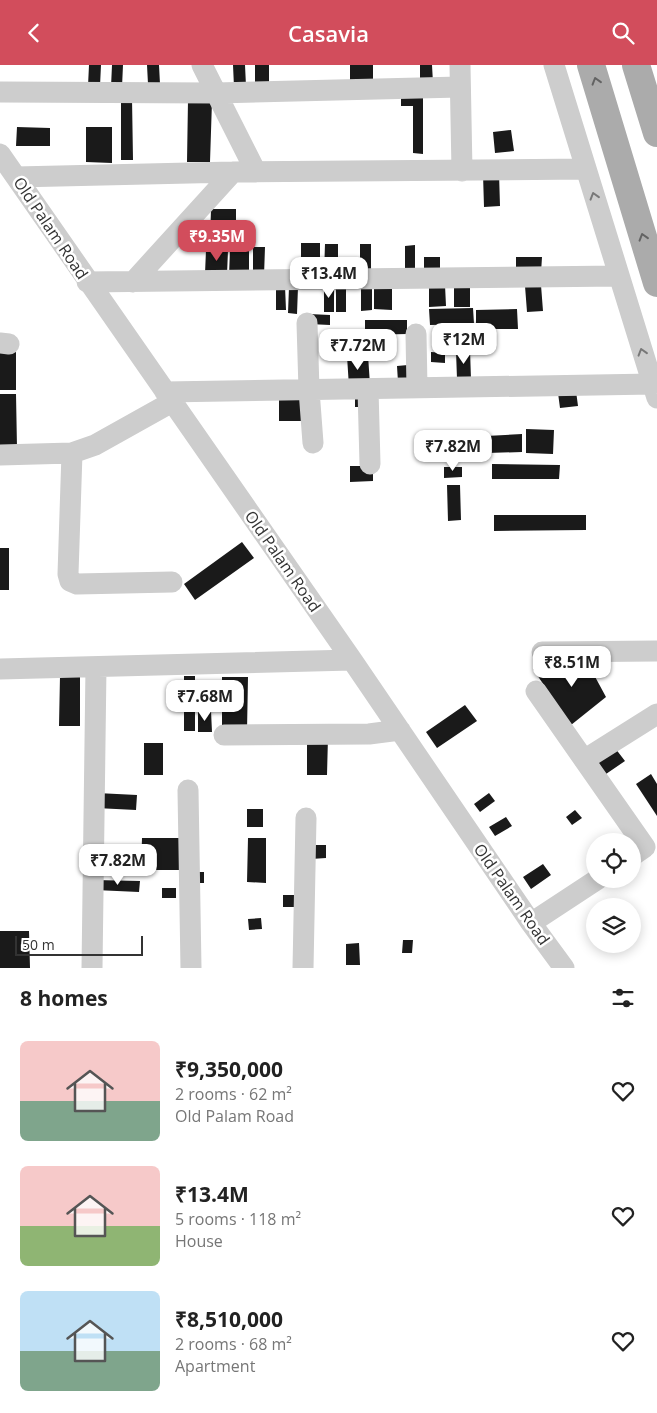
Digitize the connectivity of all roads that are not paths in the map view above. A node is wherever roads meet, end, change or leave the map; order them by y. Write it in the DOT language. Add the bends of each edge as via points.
graph roads {
  1 [pos="202,65"];
  2 [pos="460,65"];
  3 [pos="554,65"];
  4 [pos="591,65"];
  5 [pos="636,65"];
  6 [pos="460,87"];
  7 [pos="0,92"];
  8 [pos="216,93"];
  9 [pos="657,133"];
  10 [pos="6,165"];
  11 [pos="586,169"];
  12 [pos="462,171"];
  13 [pos="256,172"];
  14 [pos="233,173"];
  15 [pos="619,276"];
  16 [pos="133,281"];
  17 [pos="87,282"];
  18 [pos="657,283"];
  19 [pos="307,323"];
  20 [pos="416,334"];
  21 [pos="417,388"];
  22 [pos="368,389"];
  23 [pos="308,390"];
  24 [pos="655,391"];
  25 [pos="168,397"];
  26 [pos="313,443"];
  27 [pos="72,453"];
  28 [pos="0,455"];
  29 [pos="370,464"];
  30 [pos="172,582"];
  31 [pos="657,651"];
  32 [pos="542,652"];
  33 [pos="352,660"];
  34 [pos="96,667"];
  35 [pos="0,669"];
  36 [pos="536,691"];
  37 [pos="657,714"];
  38 [pos="400,730"];
  39 [pos="224,735"];
  40 [pos="584,760"];
  41 [pos="188,790"];
  42 [pos="306,818"];
  43 [pos="645,847"];
  44 [pos="586,887"];
  45 [pos="531,923"];
  46 [pos="92,968"];
  47 [pos="191,968"];
  48 [pos="303,968"];
  49 [pos="564,968"];
  1 -- 8 [label="street"];
  2 -- 6 [label="street"];
  3 -- 11 [label="street"];
  18 -- 4 [label="main road, one-way"];
  5 -- 9 [label="main road"];
  6 -- 8 [label="street"];
  6 -- 12 [label="street"];
  7 -- 8 [label="street"];
  8 -- 13 [label="street"];
  10 -- 14 [label="street"];
  10 -- 17 [label="street, Old Palam Road"];
  11 -- 12 [label="street"];
  15 -- 11 [label="street, one-way"];
  12 -- 13 [label="street"];
  13 -- 14 [label="street"];
  14 -- 16 [label="street"];
  15 -- 16 [label="street"];
  24 -- 15 [label="street, one-way"];
  16 -- 17 [label="street"];
  17 -- 25 [label="street, Old Palam Road"];
  19 -- 23 [label="street"];
  20 -- 21 [label="street"];
  21 -- 22 [label="street"];
  21 -- 24 [label="street"];
  22 -- 23 [label="street"];
  22 -- 29 [label="street"];
  23 -- 25 [label="street"];
  23 -- 26 [label="street"];
  25 -- 27 [label="street" via="96,445"];
  25 -- 33 [label="street, Old Palam Road"];
  27 -- 28 [label="street"];
  27 -- 30 [label="street" via="70,581 77,584"];
  31 -- 32 [label="street"];
  33 -- 34 [label="street"];
  33 -- 38 [label="street, Old Palam Road"];
  34 -- 35 [label="street"];
  34 -- 46 [label="street"];
  36 -- 40 [label="street"];
  37 -- 40 [label="street"];
  38 -- 39 [label="street" via="370,734"];
  38 -- 45 [label="street, Old Palam Road"];
  40 -- 43 [label="street"];
  41 -- 47 [label="street"];
  42 -- 48 [label="street"];
  44 -- 45 [label="street"];
  45 -- 49 [label="street, Old Palam Road"];
}
